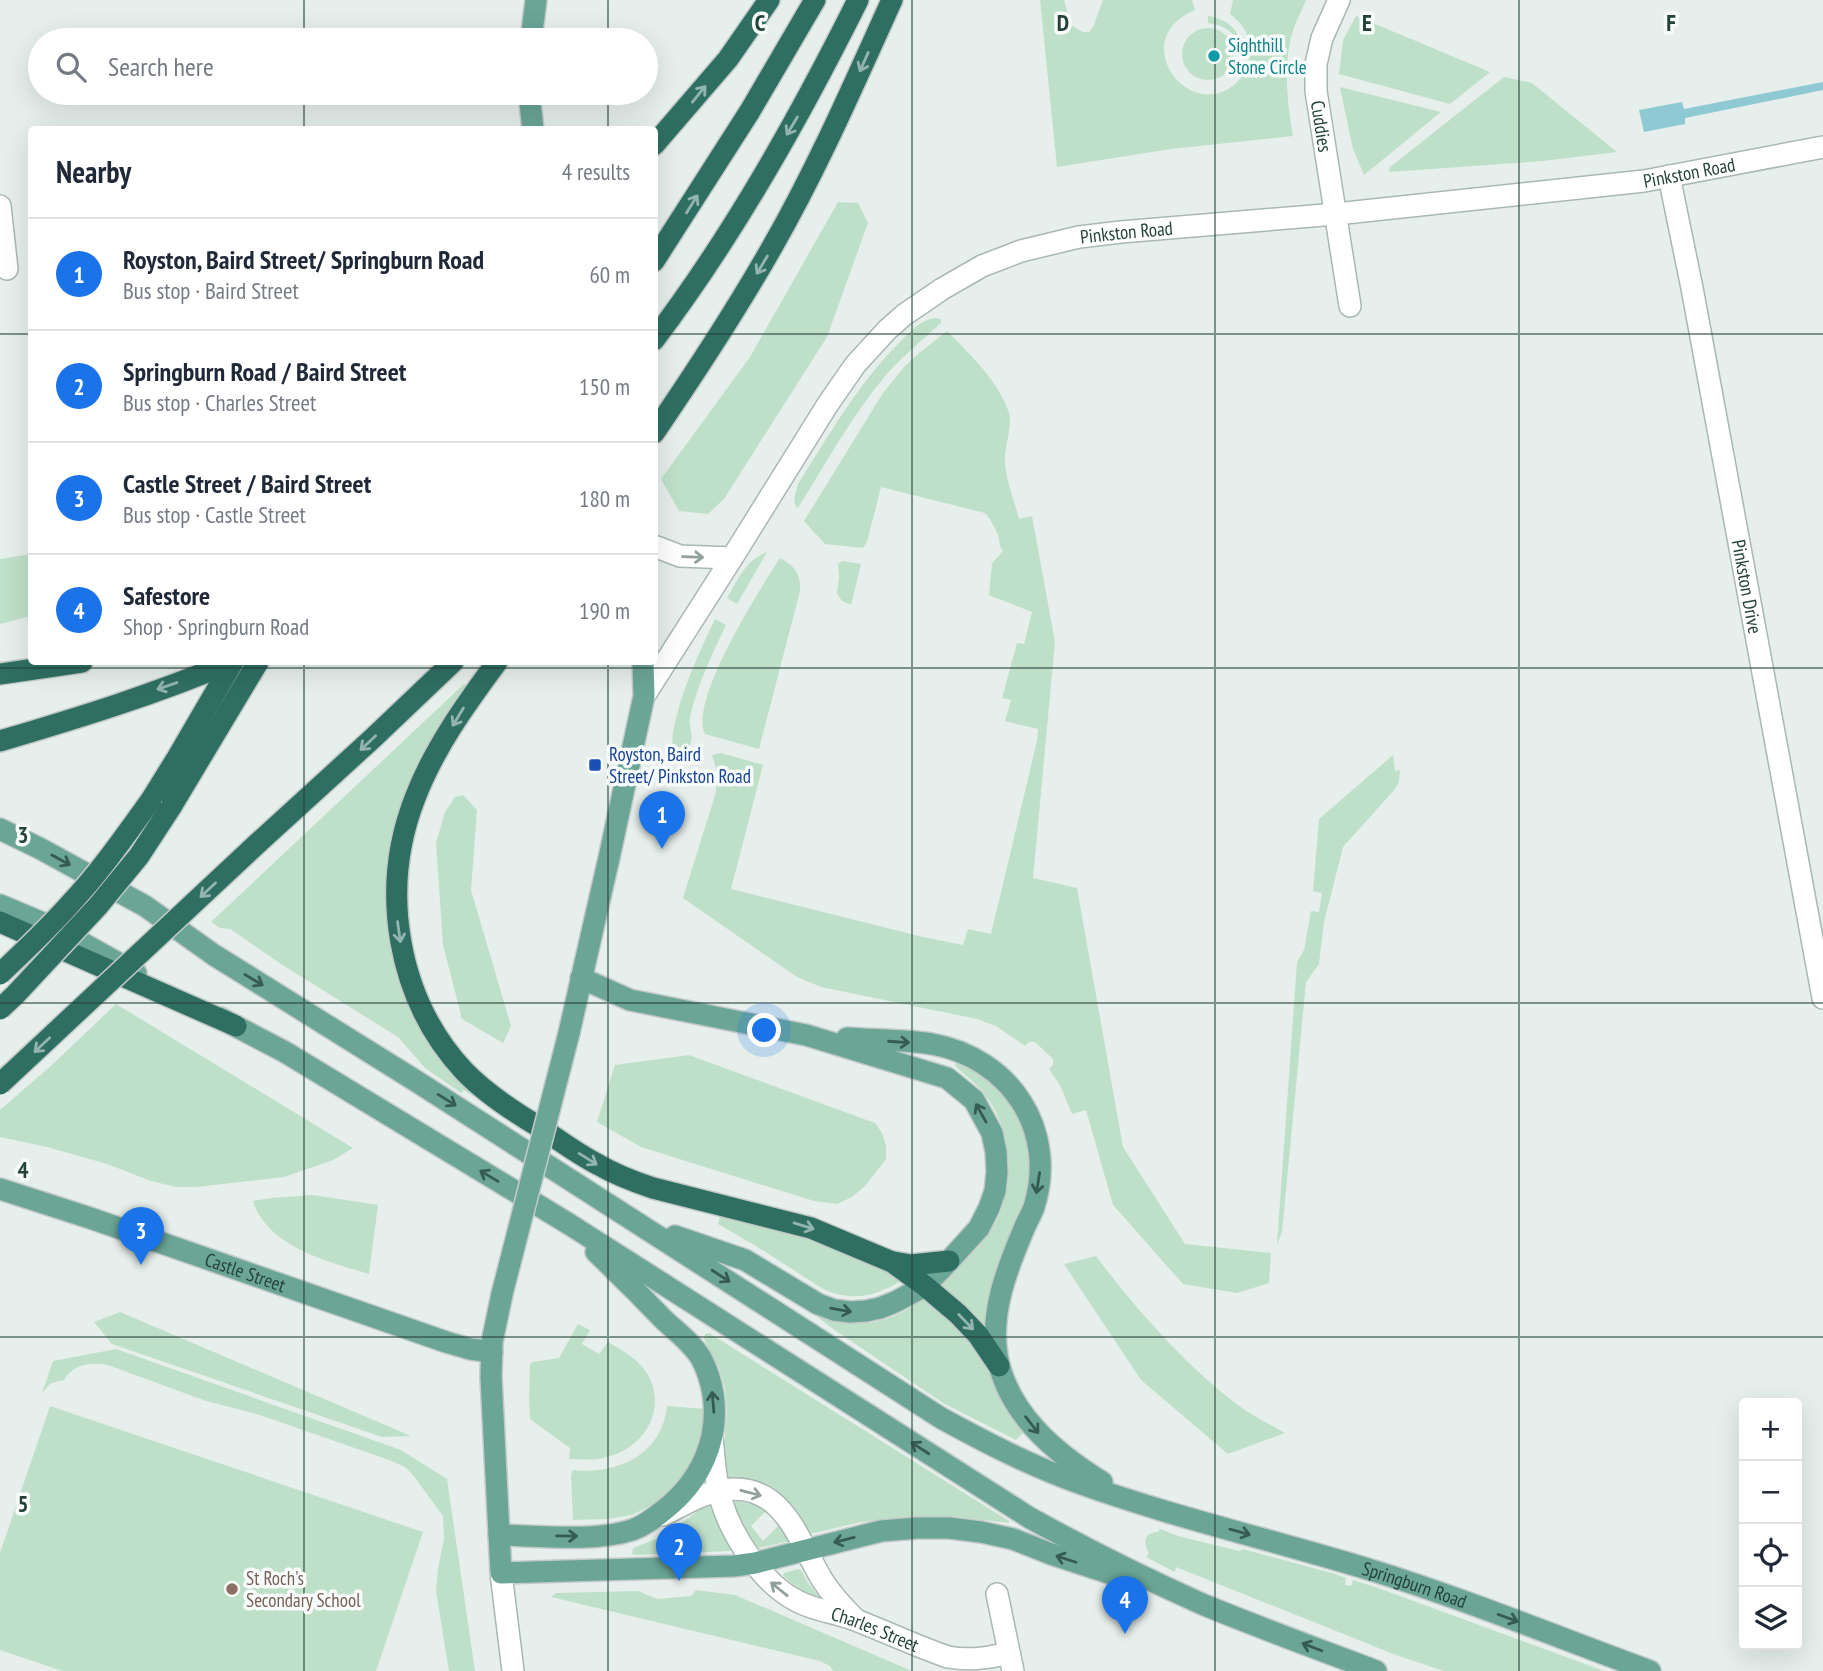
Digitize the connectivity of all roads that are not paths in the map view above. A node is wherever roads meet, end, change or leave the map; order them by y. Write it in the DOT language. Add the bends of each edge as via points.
graph roads {
  1 [pos="536,0"];
  2 [pos="769,0"];
  3 [pos="815,0"];
  4 [pos="858,0"];
  5 [pos="892,0"];
  6 [pos="1339,0"];
  7 [pos="532,28"];
  8 [pos="530,105"];
  9 [pos="533,126"];
  10 [pos="658,140"];
  11 [pos="1823,147"];
  12 [pos="1669,176"];
  13 [pos="0,206"];
  14 [pos="1336,214"];
  15 [pos="658,255"];
  16 [pos="7,269"];
  17 [pos="1350,306"];
  18 [pos="658,335"];
  19 [pos="658,427"];
  20 [pos="658,548"];
  21 [pos="732,558"];
  22 [pos="62,665"];
  23 [pos="225,665"];
  24 [pos="231,665"];
  25 [pos="255,665"];
  26 [pos="450,665"];
  27 [pos="495,665"];
  28 [pos="643,665"];
  29 [pos="0,674"];
  30 [pos="644,696"];
  31 [pos="0,741"];
  32 [pos="172,792"];
  33 [pos="0,829"];
  34 [pos="0,905"];
  35 [pos="0,922"];
  36 [pos="0,974"];
  37 [pos="581,978"];
  38 [pos="1823,998"];
  39 [pos="0,1009"];
  40 [pos="236,1026"];
  41 [pos="806,1035"];
  42 [pos="0,1084"];
  43 [pos="0,1189"];
  44 [pos="569,1224"];
  45 [pos="644,1226"];
  46 [pos="949,1261"];
  47 [pos="892,1262"];
  48 [pos="925,1286"];
  49 [pos="492,1352"];
  50 [pos="999,1366"];
  51 [pos="712,1437"];
  52 [pos="719,1491"];
  53 [pos="1174,1513"];
  54 [pos="642,1526"];
  55 [pos="499,1535"];
  56 [pos="805,1550"];
  57 [pos="755,1563"];
  58 [pos="501,1573"];
  59 [pos="997,1594"];
  60 [pos="1200,1603"];
  61 [pos="856,1620"];
  62 [pos="1011,1662"];
  63 [pos="513,1671"];
  64 [pos="1376,1671"];
  65 [pos="1650,1671"];
  1 -- 7 [label="main road"];
  10 -- 2 [label="highway, one-way" via="727,59"];
  15 -- 3 [label="highway, one-way"];
  4 -- 18 [label="highway, one-way" via="799,115"];
  5 -- 19 [label="highway, one-way" via="772,248"];
  6 -- 14 [label="street, Cuddies" via="1316,64 1316,91"];
  8 -- 9 [label="main road"];
  11 -- 12 [label="street, Pinkston Road"];
  12 -- 14 [label="street, Pinkston Road"];
  12 -- 38 [label="street, Pinkston Drive"];
  13 -- 16 [label="street"];
  14 -- 17 [label="street, Cuddies"];
  14 -- 21 [label="street, Pinkston Road" via="1079,237 1021,251 954,281 904,315 855,365"];
  20 -- 21 [label="street, one-way" via="680,556"];
  21 -- 30 [label="street, Pinkston Road"];
  22 -- 29 [label="highway"];
  23 -- 31 [label="highway, one-way"];
  24 -- 32 [label="highway"];
  25 -- 32 [label="highway"];
  26 -- 42 [label="highway, one-way, bridge"];
  27 -- 47 [label="highway, one-way" via="438,750 415,797 400,857 399,935 408,975 428,1022 476,1083 598,1165 653,1188 811,1228"];
  28 -- 30 [label="main road"];
  30 -- 37 [label="main road"];
  32 -- 36 [label="highway, bridge" via="151,800 72,903"];
  32 -- 39 [label="highway, bridge" via="139,856"];
  33 -- 45 [label="main road, one-way" via="145,906 214,955"];
  34 -- 40 [label="main road" via="57,929"];
  35 -- 40 [label="highway"];
  37 -- 41 [label="main road" via="630,1000"];
  37 -- 49 [label="main road, bridge" via="502,1294"];
  44 -- 40 [label="main road, one-way"];
  46 -- 41 [label="main road, one-way" via="979,1228 995,1191 992,1133 974,1100 947,1078"];
  41 -- 50 [label="main road, one-way" via="932,1044 957,1051 998,1073 1026,1109 1041,1163 1034,1207 1000,1296 995,1339"];
  43 -- 49 [label="main road, Castle Street" via="446,1342"];
  51 -- 44 [label="main road, one-way" via="715,1404 702,1359"];
  60 -- 44 [label="main road, one-way" via="1030,1518"];
  45 -- 48 [label="main road, one-way" via="745,1260 834,1310 880,1308"];
  45 -- 53 [label="main road, one-way" via="964,1431 1073,1480"];
  46 -- 47 [label="highway"];
  46 -- 48 [label="main road"];
  47 -- 48 [label="highway"];
  48 -- 50 [label="highway, one-way" via="978,1335"];
  49 -- 55 [label="main road"];
  50 -- 53 [label="main road, one-way" via="1019,1409 1050,1445 1108,1486"];
  51 -- 52 [label="street, Charles Street"];
  51 -- 54 [label="main road" via="692,1482"];
  52 -- 54 [label="street"];
  52 -- 56 [label="street, one-way" via="754,1492 775,1503"];
  52 -- 57 [label="street, Charles Street" via="731,1525"];
  53 -- 65 [label="main road, Springburn Road, one-way" via="1434,1591"];
  55 -- 54 [label="main road, one-way" via="600,1535"];
  55 -- 58 [label="main road"];
  56 -- 57 [label="main road"];
  60 -- 56 [label="main road, one-way" via="981,1532 949,1528 881,1531"];
  56 -- 61 [label="street" via="831,1592"];
  57 -- 58 [label="main road"];
  61 -- 57 [label="street, Charles Street, one-way" via="798,1602 775,1586"];
  58 -- 63 [label="street"];
  59 -- 62 [label="street, Charles Street"];
  64 -- 60 [label="main road, one-way"];
  61 -- 62 [label="street, Charles Street" via="948,1657"];
}
